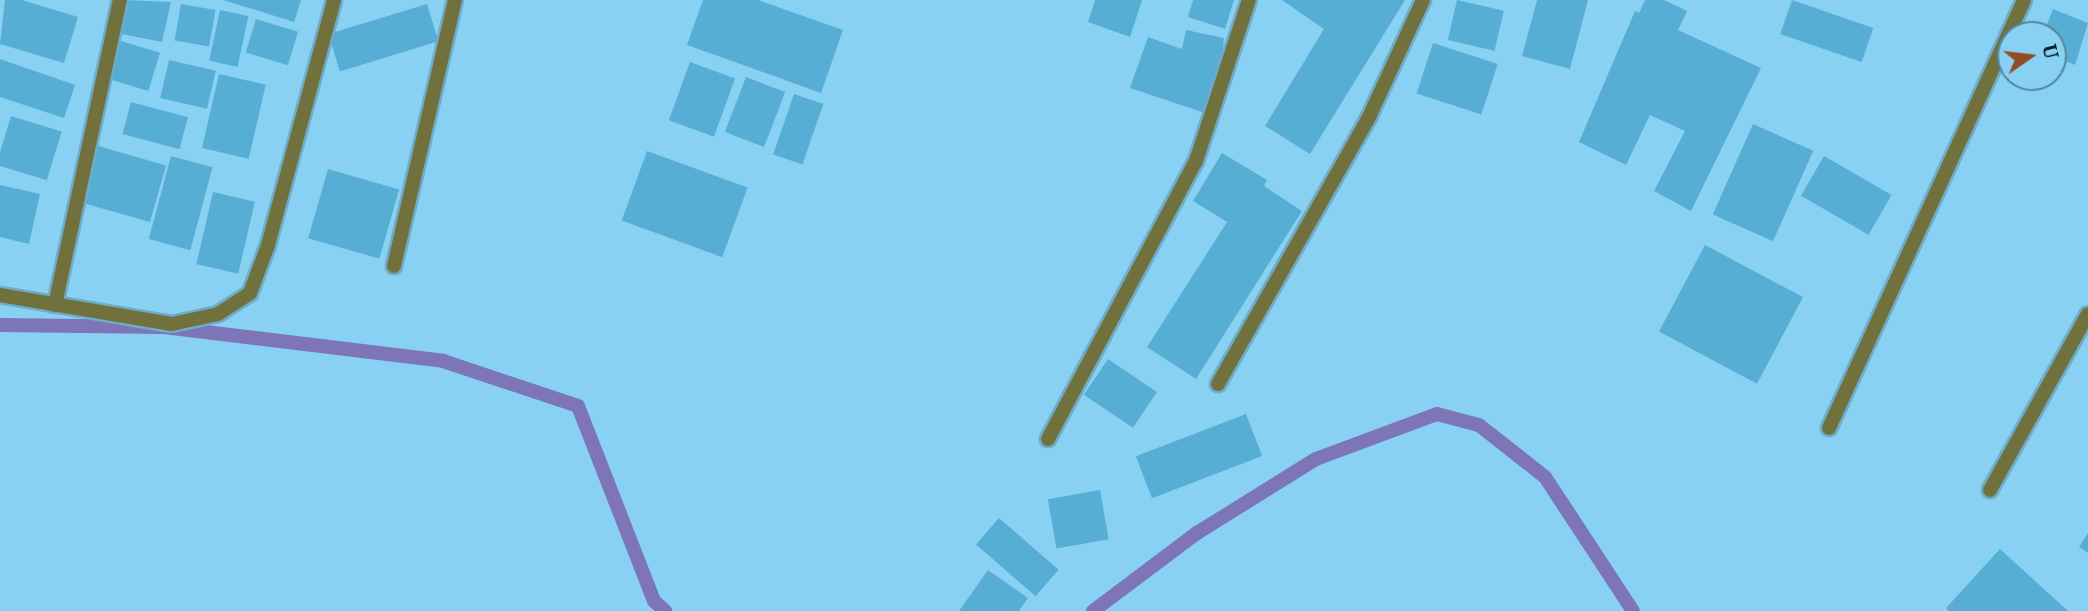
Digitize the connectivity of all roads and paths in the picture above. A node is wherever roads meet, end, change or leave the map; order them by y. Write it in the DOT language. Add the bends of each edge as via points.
graph roads {
  1 [pos="120,0"];
  2 [pos="334,0"];
  3 [pos="455,0"];
  4 [pos="1250,0"];
  5 [pos="1423,0"];
  6 [pos="2024,0"];
  7 [pos="394,266"];
  8 [pos="0,295"];
  9 [pos="55,305"];
  10 [pos="2088,314"];
  11 [pos="1218,384"];
  12 [pos="1829,428"];
  13 [pos="1048,439"];
  14 [pos="1990,489"];
  1 -- 9 [label="street"];
  2 -- 9 [label="street" via="268,245 250,293 218,314 172,324"];
  3 -- 7 [label="street"];
  4 -- 13 [label="street" via="1196,161"];
  5 -- 11 [label="street" via="1369,117"];
  6 -- 12 [label="street"];
  8 -- 9 [label="street"];
  10 -- 14 [label="street"];
}
